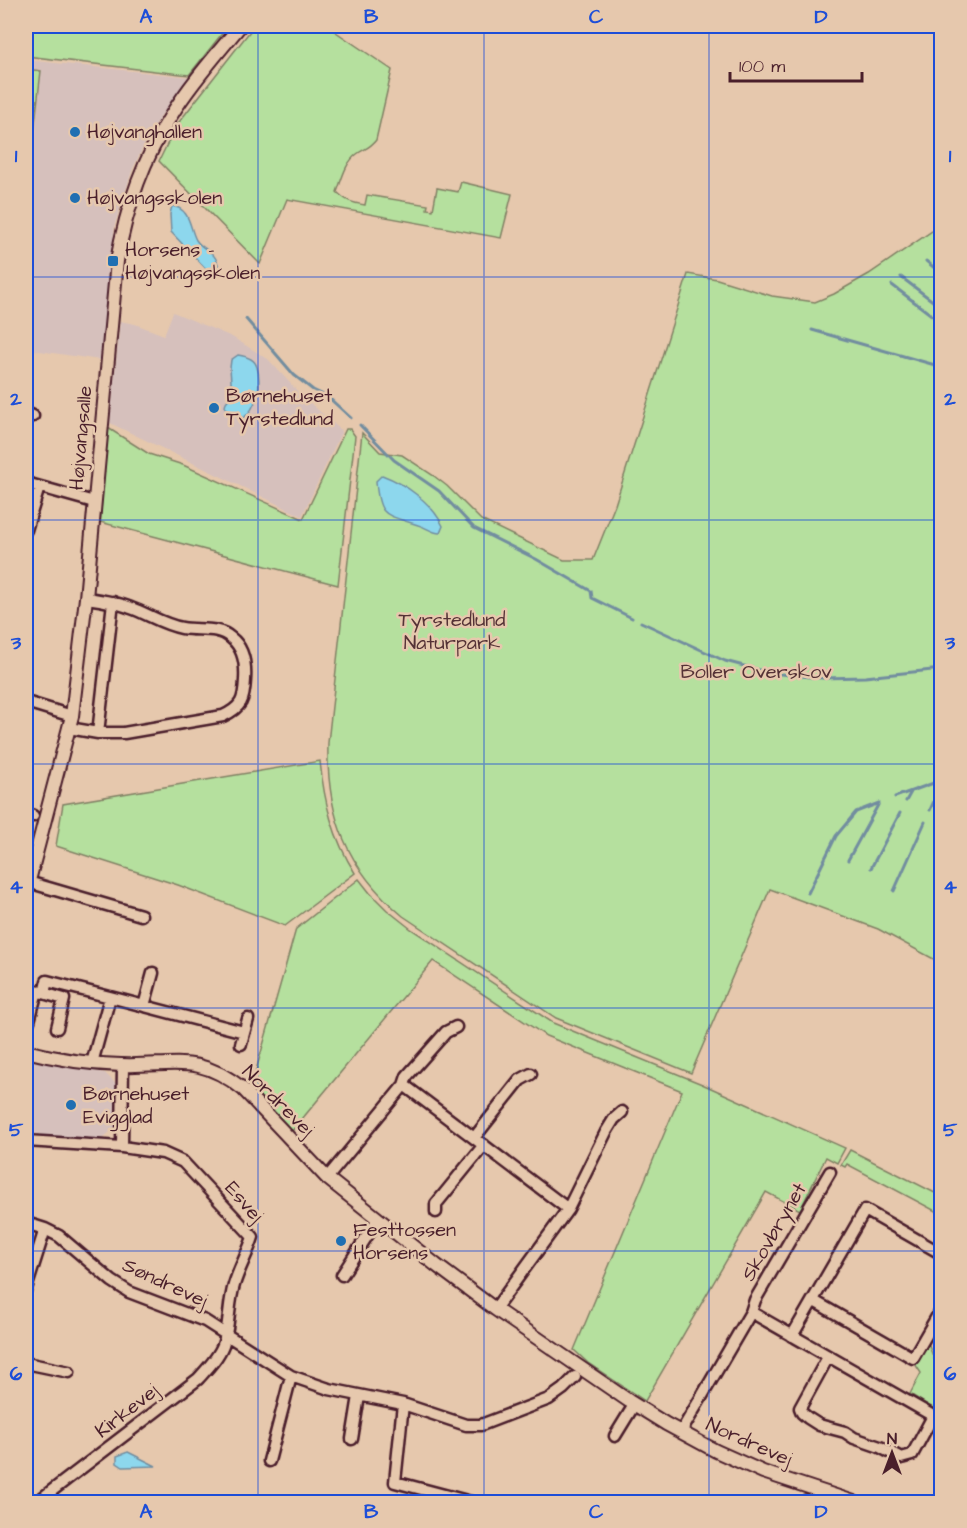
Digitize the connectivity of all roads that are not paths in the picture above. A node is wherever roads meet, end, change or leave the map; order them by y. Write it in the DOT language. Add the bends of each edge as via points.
graph roads {
  1 [pos="240,26"];
  2 [pos="26,483"];
  3 [pos="39,487"];
  4 [pos="94,501"];
  5 [pos="26,530"];
  6 [pos="86,597"];
  7 [pos="113,602"];
  8 [pos="26,702"];
  9 [pos="70,722"];
  10 [pos="98,733"];
  11 [pos="27,887"];
  12 [pos="141,915"];
  13 [pos="153,973"];
  14 [pos="26,988"];
  15 [pos="40,992"];
  16 [pos="110,997"];
  17 [pos="144,1006"];
  18 [pos="248,1019"];
  19 [pos="29,1021"];
  20 [pos="456,1027"];
  21 [pos="57,1028"];
  22 [pos="244,1032"];
  23 [pos="241,1044"];
  24 [pos="26,1051"];
  25 [pos="92,1063"];
  26 [pos="123,1065"];
  27 [pos="531,1074"];
  28 [pos="404,1085"];
  29 [pos="622,1112"];
  30 [pos="474,1137"];
  31 [pos="26,1141"];
  32 [pos="484,1145"];
  33 [pos="122,1147"];
  34 [pos="830,1172"];
  35 [pos="327,1178"];
  36 [pos="568,1209"];
  37 [pos="436,1212"];
  38 [pos="378,1219"];
  39 [pos="26,1223"];
  40 [pos="45,1228"];
  41 [pos="942,1254"];
  42 [pos="342,1275"];
  43 [pos="26,1289"];
  44 [pos="813,1301"];
  45 [pos="942,1308"];
  46 [pos="495,1309"];
  47 [pos="751,1312"];
  48 [pos="225,1335"];
  49 [pos="792,1336"];
  50 [pos="828,1357"];
  51 [pos="26,1363"];
  52 [pos="69,1372"];
  53 [pos="291,1376"];
  54 [pos="575,1377"];
  55 [pos="359,1396"];
  56 [pos="404,1404"];
  57 [pos="634,1405"];
  58 [pos="938,1419"];
  59 [pos="681,1432"];
  60 [pos="615,1436"];
  61 [pos="352,1439"];
  62 [pos="269,1461"];
  63 [pos="817,1497"];
  64 [pos="37,1503"];
  65 [pos="471,1503"];
  66 [pos="854,1503"];
  1 -- 4 [label="street, Højvangsalle" via="173,112 140,174 126,215 117,261"];
  2 -- 3 [label="street"];
  3 -- 4 [label="street"];
  3 -- 5 [label="street"];
  4 -- 6 [label="street, Højvangsalle"];
  6 -- 7 [label="street"];
  6 -- 9 [label="street, Højvangsalle"];
  7 -- 10 [label="street"];
  7 -- 10 [label="street" via="164,623 216,630 230,636 243,653 244,692 236,710 223,716 124,733"];
  8 -- 9 [label="street"];
  9 -- 10 [label="street"];
  9 -- 11 [label="street, Højvangsalle"];
  11 -- 12 [label="street, Højvangsalle"];
  13 -- 17 [label="street"];
  14 -- 15 [label="street"];
  15 -- 16 [label="street" via="47,981"];
  15 -- 19 [label="street"];
  15 -- 21 [label="street" via="64,999"];
  16 -- 17 [label="street"];
  16 -- 25 [label="street"];
  17 -- 22 [label="street"];
  18 -- 22 [label="street, Nordrevej"];
  20 -- 28 [label="street" via="446,1032 407,1076"];
  22 -- 23 [label="street, Nordrevej"];
  24 -- 25 [label="street, Nordrevej"];
  25 -- 26 [label="street, Nordrevej"];
  26 -- 33 [label="street"];
  26 -- 35 [label="street, Nordrevej" via="180,1062 206,1067 230,1078"];
  27 -- 30 [label="street" via="520,1080"];
  28 -- 30 [label="street"];
  28 -- 35 [label="street"];
  29 -- 36 [label="street" via="606,1132"];
  30 -- 32 [label="street"];
  31 -- 33 [label="street, Esvej"];
  32 -- 36 [label="street"];
  32 -- 37 [label="street" via="436,1204"];
  33 -- 48 [label="street, Esvej" via="163,1153 183,1162 253,1237 235,1282"];
  34 -- 47 [label="street, Skovbrynet"];
  35 -- 38 [label="street, Nordrevej"];
  36 -- 46 [label="street"];
  38 -- 42 [label="street"];
  38 -- 46 [label="street, Nordrevej"];
  39 -- 40 [label="street, Søndrevej"];
  40 -- 43 [label="street"];
  40 -- 48 [label="street, Søndrevej" via="129,1292 205,1321"];
  41 -- 44 [label="street" via="865,1210"];
  44 -- 45 [label="street" via="913,1358"];
  44 -- 49 [label="street"];
  46 -- 57 [label="street, Nordrevej"];
  47 -- 49 [label="street, Skovbrynet"];
  47 -- 59 [label="street, Skovbrynet"];
  48 -- 53 [label="street, Søndrevej"];
  48 -- 64 [label="street, Kirkevej" via="212,1364 198,1379"];
  49 -- 50 [label="street, Skovbrynet"];
  50 -- 58 [label="street, Skovbrynet"];
  50 -- 58 [label="street, Skovbrynet" via="801,1407 802,1413 819,1425 907,1458"];
  51 -- 52 [label="street"];
  53 -- 55 [label="street, Søndrevej"];
  53 -- 62 [label="street"];
  54 -- 56 [label="street, Søndrevej" via="549,1399 481,1425 452,1422"];
  55 -- 56 [label="street, Søndrevej"];
  55 -- 61 [label="street"];
  56 -- 65 [label="street" via="395,1482"];
  57 -- 59 [label="street, Nordrevej"];
  57 -- 60 [label="street"];
  59 -- 63 [label="street, Nordrevej"];
  63 -- 66 [label="street, Nordrevej"];
}
